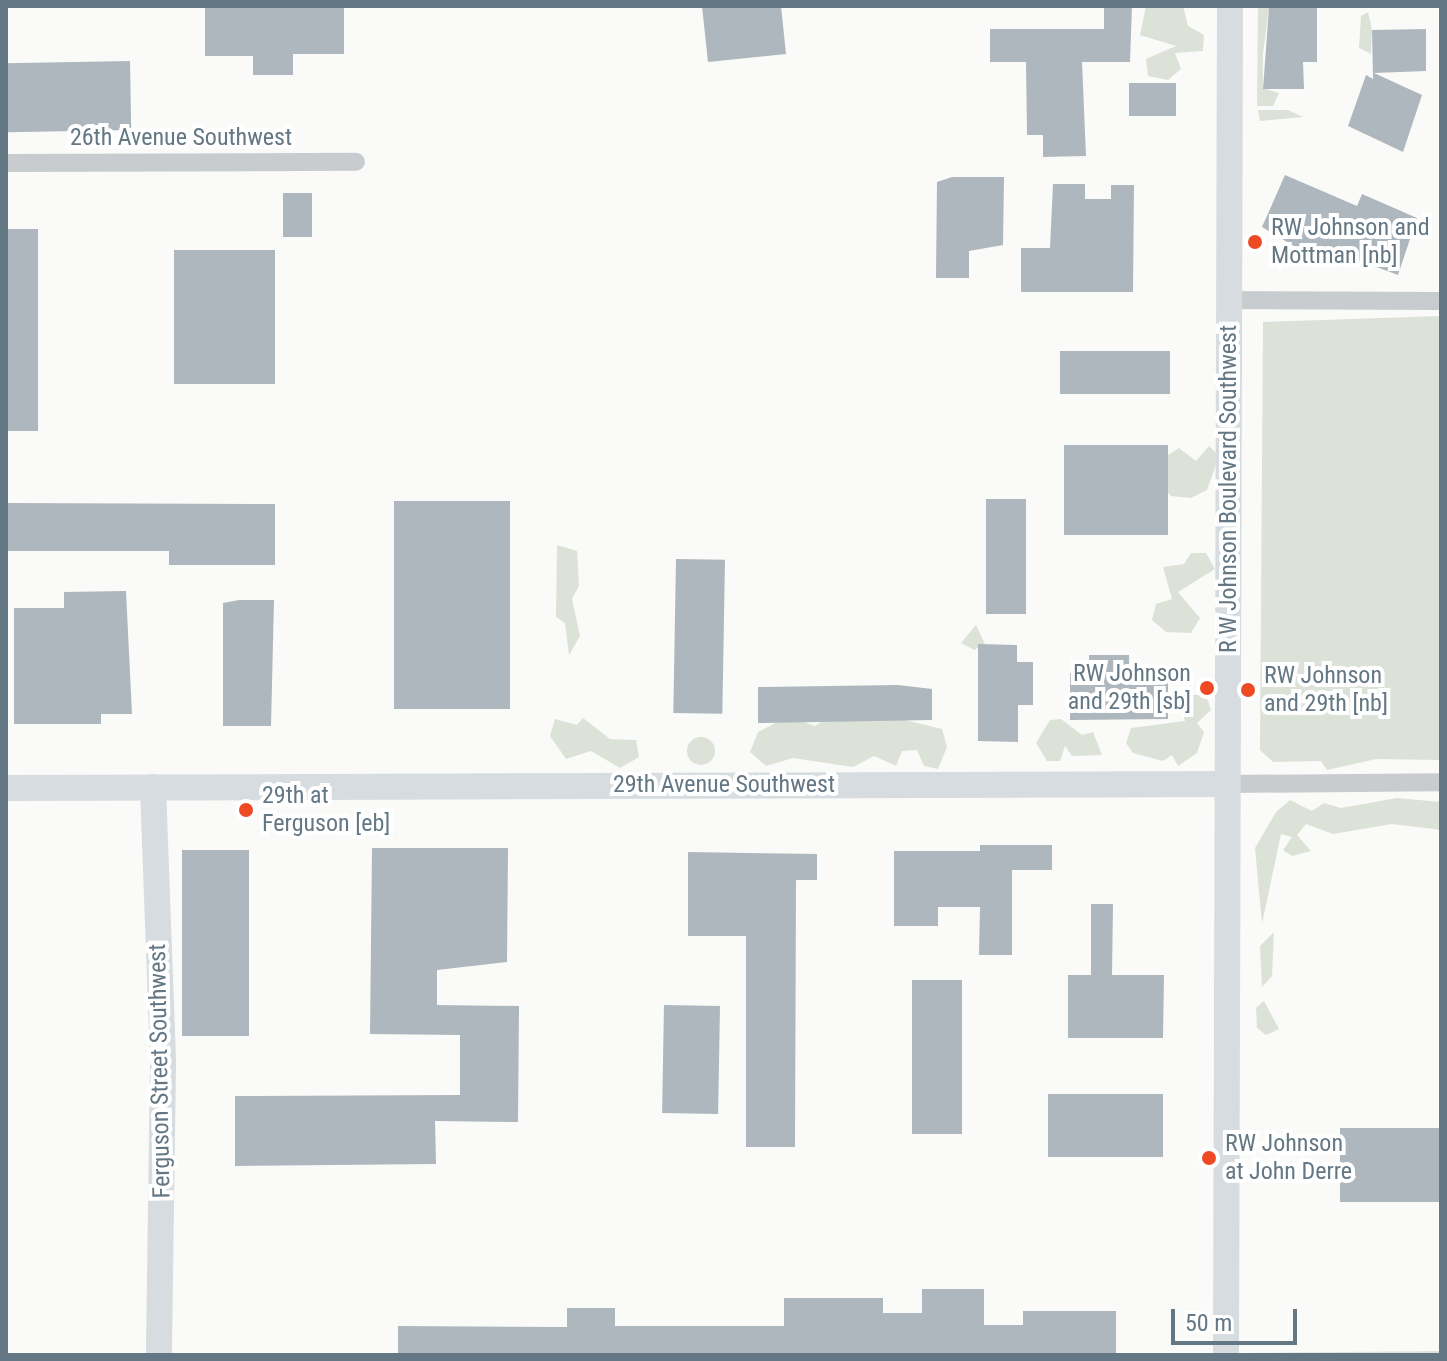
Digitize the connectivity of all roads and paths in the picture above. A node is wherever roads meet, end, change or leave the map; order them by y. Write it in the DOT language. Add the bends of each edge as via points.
graph roads {
  1 [pos="1230,6"];
  2 [pos="356,162"];
  3 [pos="6,163"];
  4 [pos="1230,300"];
  5 [pos="1441,301"];
  6 [pos="1441,782"];
  7 [pos="1228,784"];
  8 [pos="153,787"];
  9 [pos="6,788"];
  10 [pos="159,1355"];
  11 [pos="1226,1355"];
  1 -- 4 [label="street, R W Johnson Boulevard Southwest"];
  2 -- 3 [label="street, 26th Avenue Southwest"];
  4 -- 5 [label="street"];
  4 -- 7 [label="street, R W Johnson Boulevard Southwest"];
  6 -- 7 [label="street, 29th Avenue Southwest"];
  7 -- 8 [label="street, 29th Avenue Southwest"];
  7 -- 11 [label="street, R W Johnson Boulevard Southwest"];
  8 -- 9 [label="street, 29th Avenue Southwest"];
  8 -- 10 [label="street, Ferguson Street Southwest" via="163,1063"];
}
